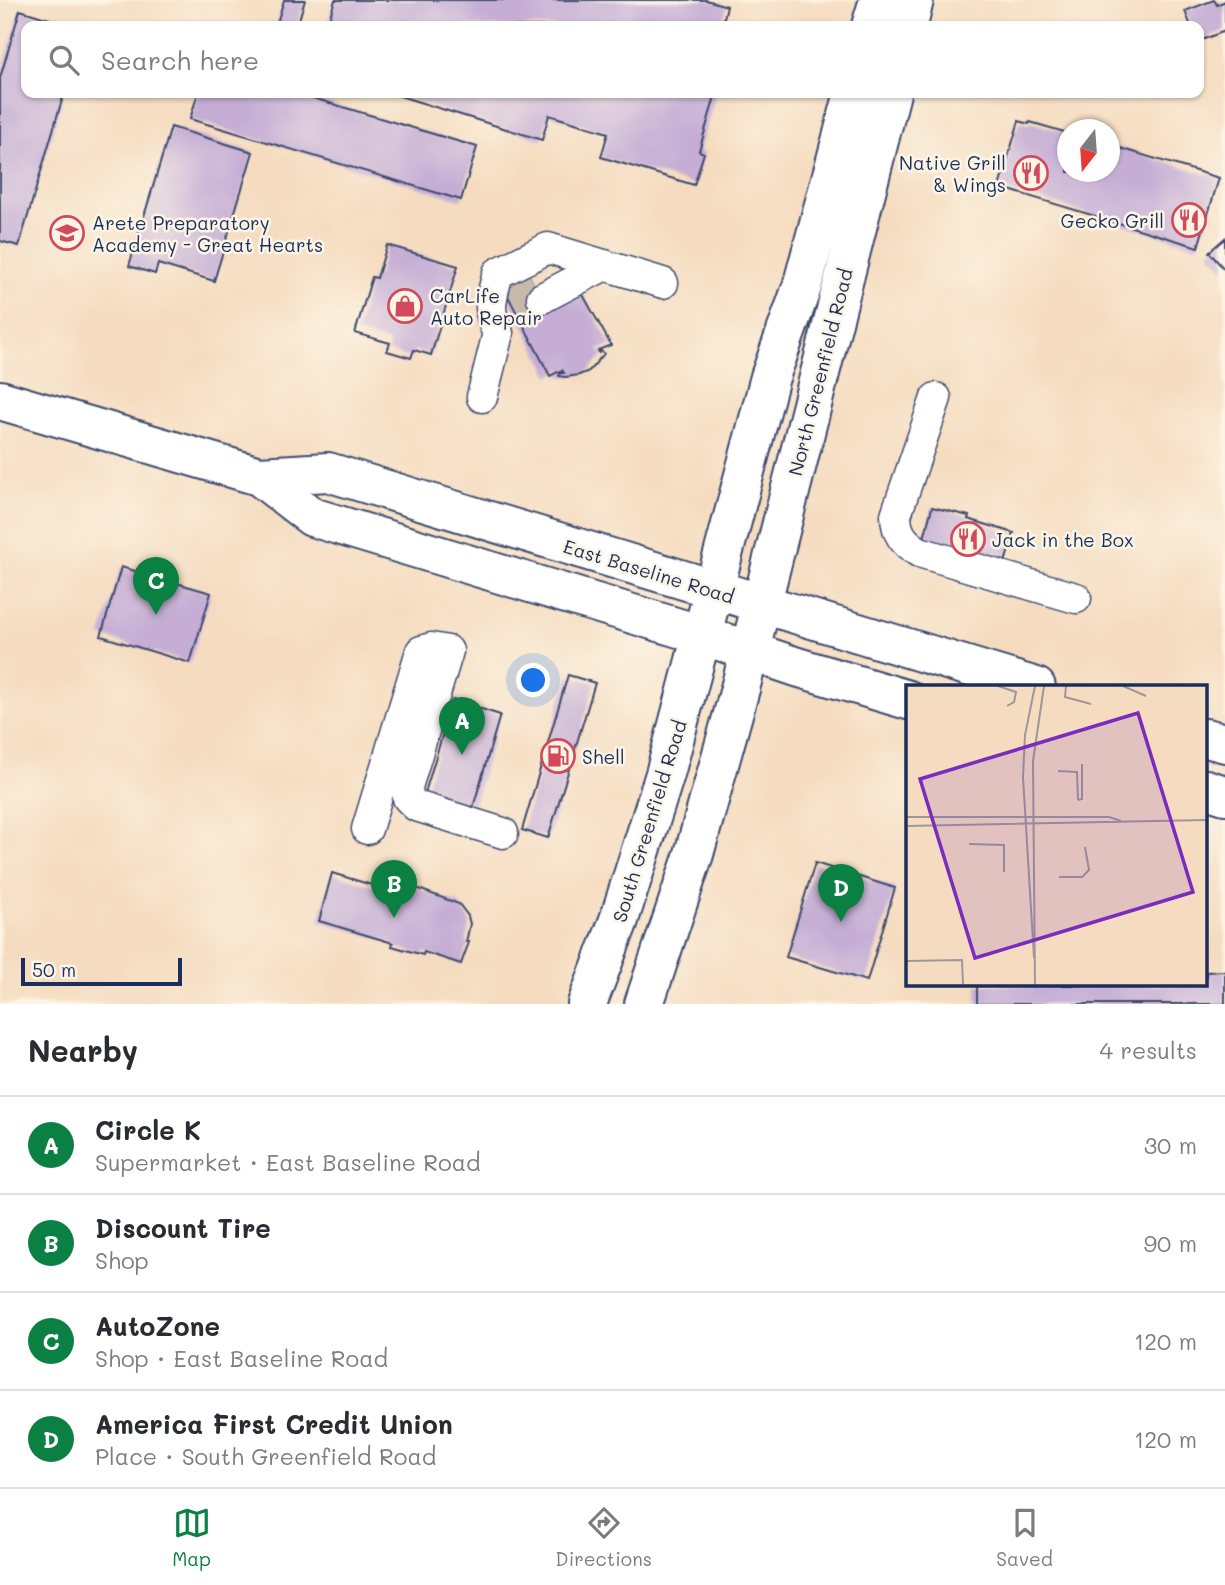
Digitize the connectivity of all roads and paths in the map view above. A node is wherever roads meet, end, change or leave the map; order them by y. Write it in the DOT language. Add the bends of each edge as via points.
graph roads {
  1 [pos="878,0"];
  2 [pos="914,0"];
  3 [pos="873,21"];
  4 [pos="909,21"];
  5 [pos="853,98"];
  6 [pos="890,98"];
  7 [pos="856,232"];
  8 [pos="816,234"];
  9 [pos="586,259"];
  10 [pos="663,283"];
  11 [pos="513,301"];
  12 [pos="482,397"];
  13 [pos="936,398"];
  14 [pos="0,400"];
  15 [pos="259,476"];
  16 [pos="713,591"];
  17 [pos="1076,598"];
  18 [pos="761,605"];
  19 [pos="702,635"];
  20 [pos="749,651"];
  21 [pos="1029,685"];
  22 [pos="906,699"];
  23 [pos="1208,739"];
  24 [pos="1225,743"];
  25 [pos="1208,790"];
  26 [pos="1225,795"];
  27 [pos="367,829"];
  28 [pos="503,833"];
  29 [pos="587,1004"];
  30 [pos="644,1004"];
  1 -- 3 [label="main road"];
  2 -- 4 [label="main road"];
  5 -- 8 [label="main road, North Greenfield Road"];
  6 -- 7 [label="main road, North Greenfield Road"];
  7 -- 8 [label="main road"];
  7 -- 18 [label="main road, North Greenfield Road"];
  8 -- 16 [label="main road, North Greenfield Road" via="770,377"];
  9 -- 10 [label="lane"];
  9 -- 11 [label="lane"];
  9 -- 11 [label="lane" via="548,248 498,273"];
  11 -- 12 [label="lane" via="498,333"];
  13 -- 17 [label="lane" via="896,515 896,527 908,546"];
  14 -- 15 [label="main road, East Baseline Road"];
  15 -- 16 [label="main road, East Baseline Road" via="328,472"];
  15 -- 19 [label="main road, East Baseline Road" via="312,517"];
  16 -- 18 [label="main road, East Baseline Road"];
  16 -- 19 [label="main road, North Greenfield Road"];
  18 -- 20 [label="main road, North Greenfield Road"];
  18 -- 21 [label="main road, East Baseline Road"];
  19 -- 20 [label="main road, East Baseline Road"];
  19 -- 29 [label="main road, South Greenfield Road" via="640,856"];
  20 -- 22 [label="main road, East Baseline Road"];
  20 -- 30 [label="main road" via="694,854"];
  23 -- 24 [label="main road"];
  25 -- 26 [label="main road"];
  27 -- 28 [label="lane" via="421,651 430,648 448,651 407,787 408,798 416,806"];
}
